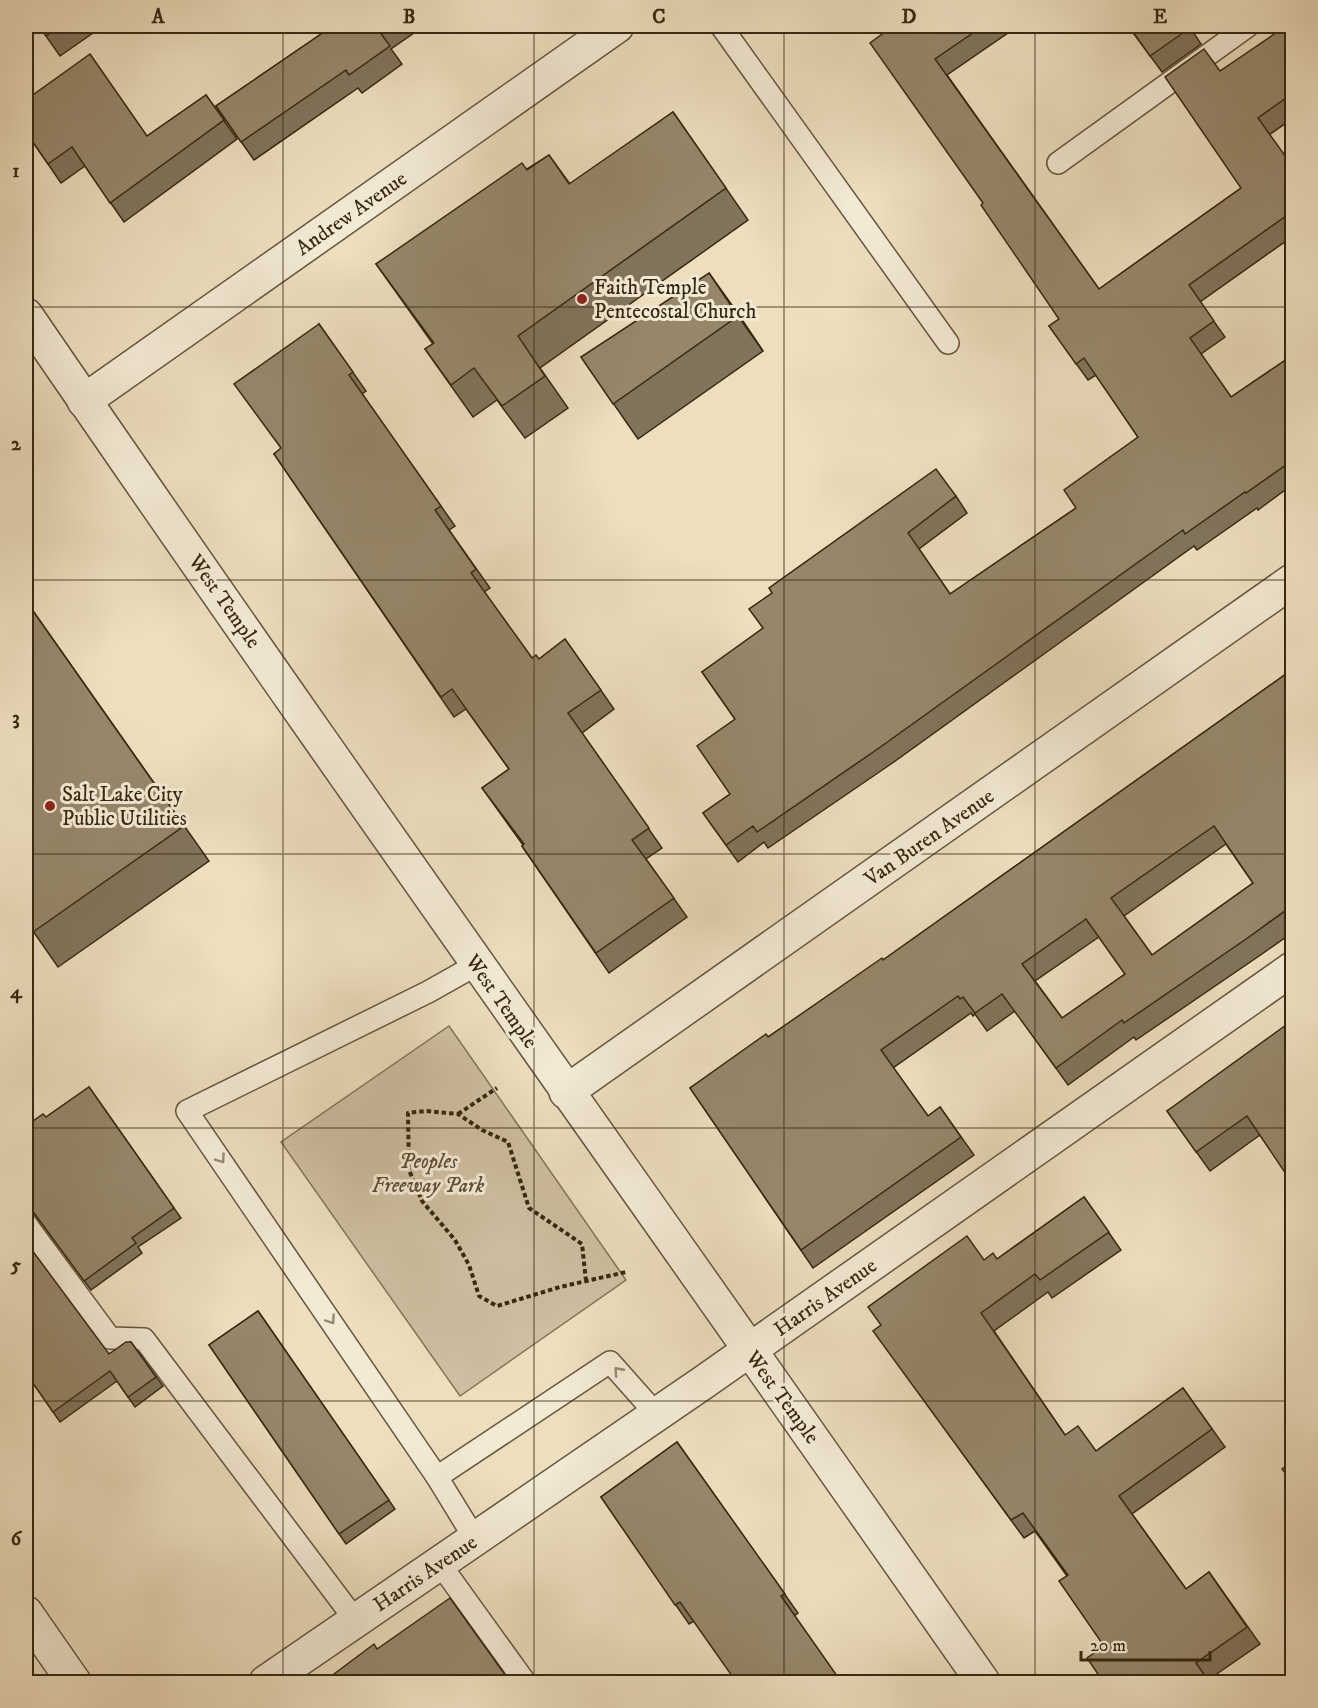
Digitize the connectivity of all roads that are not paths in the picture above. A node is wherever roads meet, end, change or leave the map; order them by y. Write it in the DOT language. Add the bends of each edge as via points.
graph roads {
  1 [pos="617,26"];
  2 [pos="721,26"];
  3 [pos="1248,26"];
  4 [pos="1058,163"];
  5 [pos="26,315"];
  6 [pos="948,343"];
  7 [pos="84,400"];
  8 [pos="1293,581"];
  9 [pos="476,965"];
  10 [pos="1293,969"];
  11 [pos="566,1092"];
  12 [pos="26,1224"];
  13 [pos="750,1350"];
  14 [pos="657,1415"];
  15 [pos="437,1477"];
  16 [pos="475,1539"];
  17 [pos="440,1564"];
  18 [pos="26,1613"];
  19 [pos="356,1621"];
  20 [pos="74,1683"];
  21 [pos="266,1683"];
  22 [pos="525,1683"];
  23 [pos="983,1683"];
  1 -- 7 [label="street, Andrew Avenue"];
  2 -- 6 [label="lane"];
  3 -- 4 [label="lane"];
  5 -- 7 [label="street, West Temple"];
  7 -- 9 [label="street, West Temple"];
  8 -- 11 [label="street, Van Buren Avenue"];
  9 -- 11 [label="street, West Temple"];
  9 -- 15 [label="lane, one-way" via="188,1111"];
  10 -- 13 [label="street, Harris Avenue"];
  11 -- 13 [label="street, West Temple"];
  12 -- 19 [label="lane" via="110,1338 144,1339"];
  13 -- 14 [label="street, Harris Avenue"];
  13 -- 23 [label="street, West Temple"];
  14 -- 15 [label="lane, one-way" via="610,1362"];
  14 -- 16 [label="street, Harris Avenue"];
  15 -- 16 [label="lane"];
  16 -- 17 [label="street, Harris Avenue"];
  17 -- 19 [label="street, Harris Avenue"];
  17 -- 22 [label="lane"];
  18 -- 20 [label="street"];
  19 -- 21 [label="street, Harris Avenue"];
}
